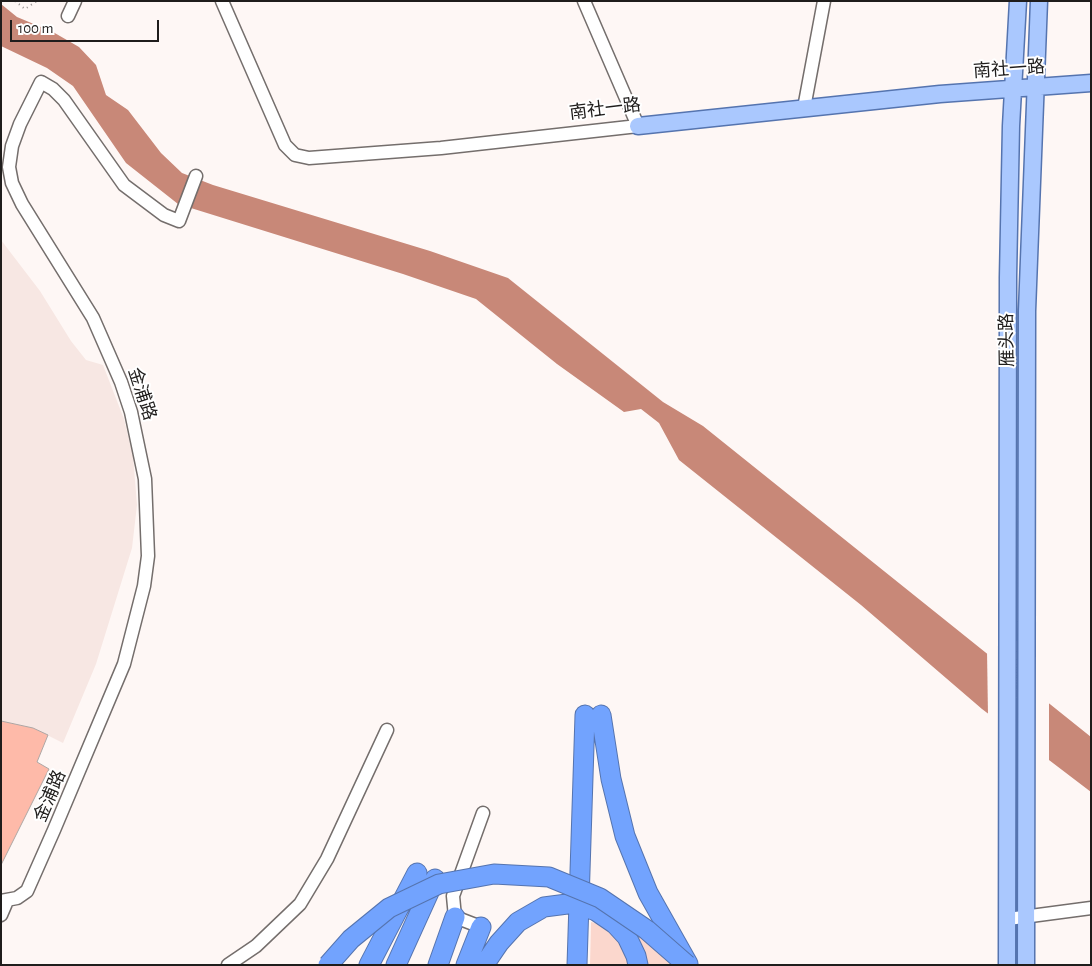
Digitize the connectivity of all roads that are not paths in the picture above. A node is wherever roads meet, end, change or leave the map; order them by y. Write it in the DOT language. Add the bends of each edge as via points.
graph roads {
  1 [pos="74,1"];
  2 [pos="222,1"];
  3 [pos="584,1"];
  4 [pos="824,1"];
  5 [pos="1018,1"];
  6 [pos="1039,1"];
  7 [pos="68,16"];
  8 [pos="1091,83"];
  9 [pos="1035,88"];
  10 [pos="1013,89"];
  11 [pos="804,108"];
  12 [pos="638,126"];
  13 [pos="196,176"];
  14 [pos="387,730"];
  15 [pos="484,814"];
  16 [pos="417,873"];
  17 [pos="435,879"];
  18 [pos="4,901"];
  19 [pos="1091,908"];
  20 [pos="1,915"];
  21 [pos="455,917"];
  22 [pos="1026,917"];
  23 [pos="1008,919"];
  24 [pos="481,926"];
  25 [pos="228,965"];
  26 [pos="328,965"];
  27 [pos="369,965"];
  28 [pos="396,965"];
  29 [pos="438,965"];
  30 [pos="466,965"];
  31 [pos="484,965"];
  32 [pos="576,965"];
  33 [pos="638,965"];
  34 [pos="688,965"];
  35 [pos="1007,965"];
  36 [pos="1026,965"];
  1 -- 7 [label="street"];
  2 -- 12 [label="street, 南社一路" via="285,146 298,156 318,158 441,148"];
  3 -- 12 [label="street"];
  4 -- 11 [label="street"];
  5 -- 10 [label="main road, 雁头路"];
  6 -- 9 [label="main road, 雁头路"];
  8 -- 9 [label="main road, 南社一路"];
  9 -- 10 [label="main road, 南社一路"];
  9 -- 22 [label="main road, 雁头路" via="1027,311"];
  10 -- 11 [label="main road, 南社一路"];
  10 -- 23 [label="main road, 雁头路" via="1008,277"];
  11 -- 12 [label="main road, 南社一路"];
  13 -- 18 [label="street, 金浦路" via="181,218 164,215 124,185 64,100 41,82 14,138 9,175 22,204 93,318 131,412 147,504 148,556 144,586 124,664 30,886 23,895"];
  14 -- 25 [label="street" via="327,859 300,904 256,946"];
  15 -- 21 [label="street" via="452,896"];
  16 -- 27 [label="highway, bridge"];
  17 -- 28 [label="highway"];
  18 -- 20 [label="street, 金浦路"];
  19 -- 22 [label="street"];
  21 -- 24 [label="street"];
  21 -- 29 [label="highway"];
  22 -- 23 [label="street"];
  22 -- 36 [label="main road, 雁头路"];
  23 -- 35 [label="main road, 雁头路"];
  24 -- 30 [label="highway"];
  26 -- 34 [label="highway, bridge" via="351,939 389,908 439,884 494,874 549,877 600,898 647,930"];
  31 -- 33 [label="highway" via="518,922 544,907 576,903 616,924 627,937"];
  32 -- 34 [label="highway" via="593,715 626,836 648,893"];
}
